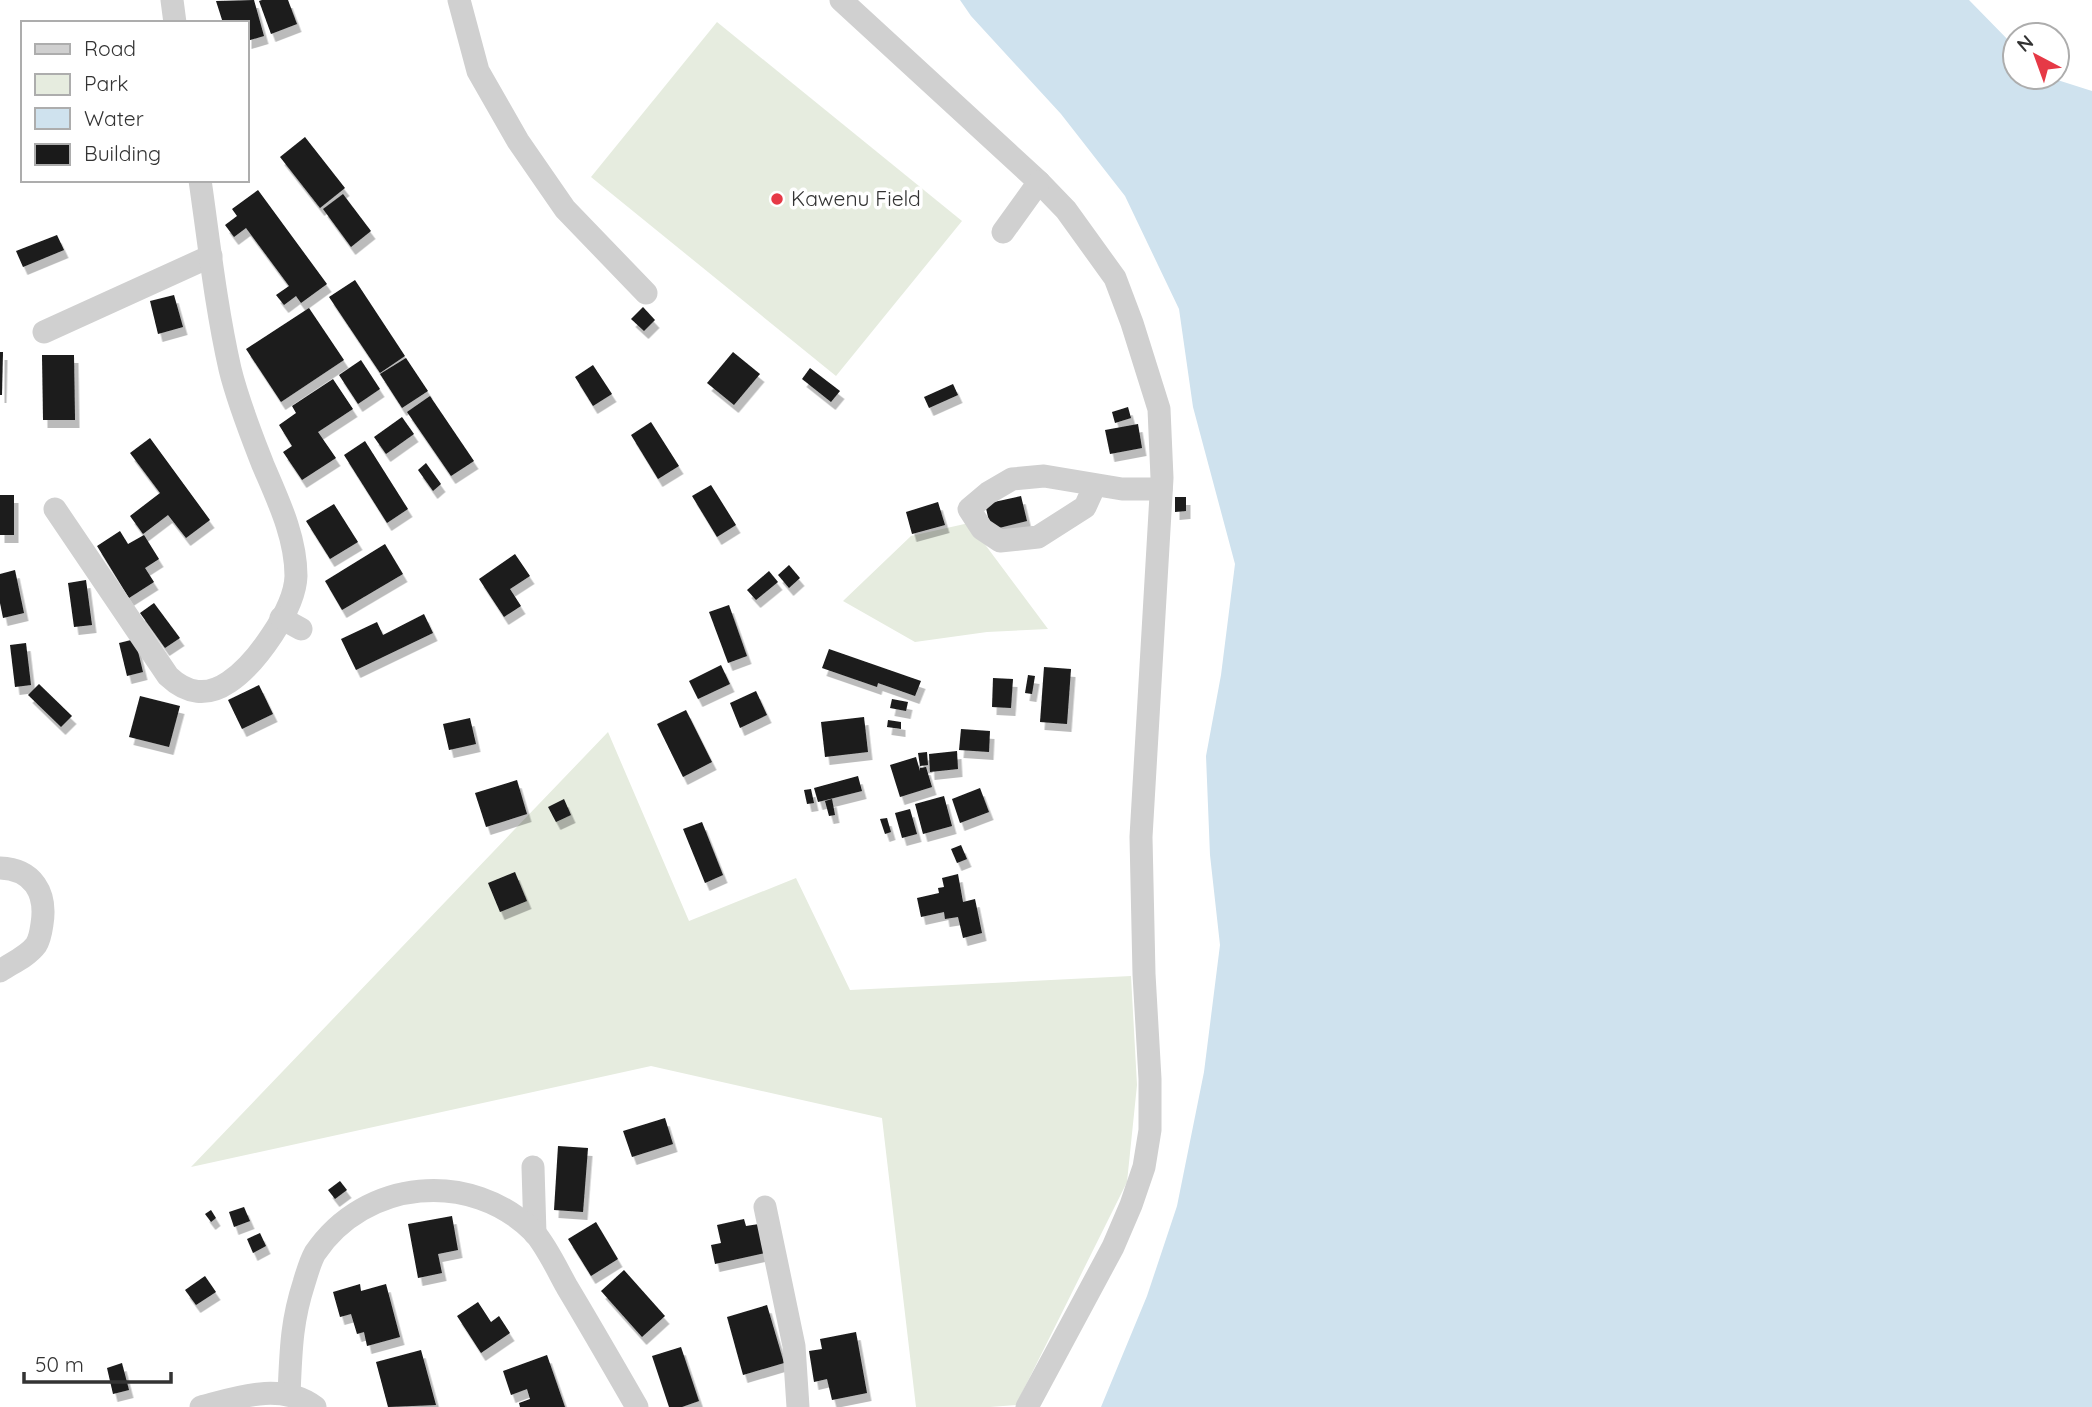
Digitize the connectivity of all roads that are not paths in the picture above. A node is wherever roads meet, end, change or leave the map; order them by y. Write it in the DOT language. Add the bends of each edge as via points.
graph roads {
  1 [pos="172,0"];
  2 [pos="459,0"];
  3 [pos="841,0"];
  4 [pos="175,21"];
  5 [pos="200,182"];
  6 [pos="1038,182"];
  7 [pos="1003,232"];
  8 [pos="211,256"];
  9 [pos="646,293"];
  10 [pos="44,332"];
  11 [pos="1095,485"];
  12 [pos="1161,489"];
  13 [pos="55,509"];
  14 [pos="281,618"];
  15 [pos="301,629"];
  16 [pos="0,868"];
  17 [pos="0,971"];
  18 [pos="533,1167"];
  19 [pos="765,1207"];
  20 [pos="535,1234"];
  21 [pos="289,1394"];
  22 [pos="201,1407"];
  23 [pos="315,1407"];
  24 [pos="637,1407"];
  25 [pos="798,1407"];
  26 [pos="1027,1407"];
  1 -- 4 [label="street"];
  2 -- 9 [label="street" via="478,71 518,141 565,209"];
  3 -- 6 [label="street"];
  5 -- 8 [label="street"];
  6 -- 7 [label="street"];
  6 -- 12 [label="street" via="1066,210 1115,278 1159,410"];
  8 -- 10 [label="street"];
  8 -- 14 [label="street" via="231,370 283,511 295,560 294,591"];
  11 -- 11 [label="street" via="1045,477 1012,479 968,509 982,529 1000,541 1038,537 1085,507"];
  11 -- 12 [label="street"];
  12 -- 26 [label="street" via="1140,837 1150,1130 1144,1167 1113,1247"];
  13 -- 14 [label="street" via="160,666 178,685 206,693 220,688 263,647"];
  14 -- 15 [label="street"];
  16 -- 17 [label="street" via="30,877 44,905 37,943"];
  18 -- 20 [label="street"];
  19 -- 25 [label="street" via="794,1346"];
  20 -- 21 [label="street" via="498,1206 436,1188 365,1208 338,1228 315,1254 295,1309"];
  20 -- 24 [label="street"];
  21 -- 22 [label="street" via="243,1396"];
  21 -- 23 [label="street"];
}
